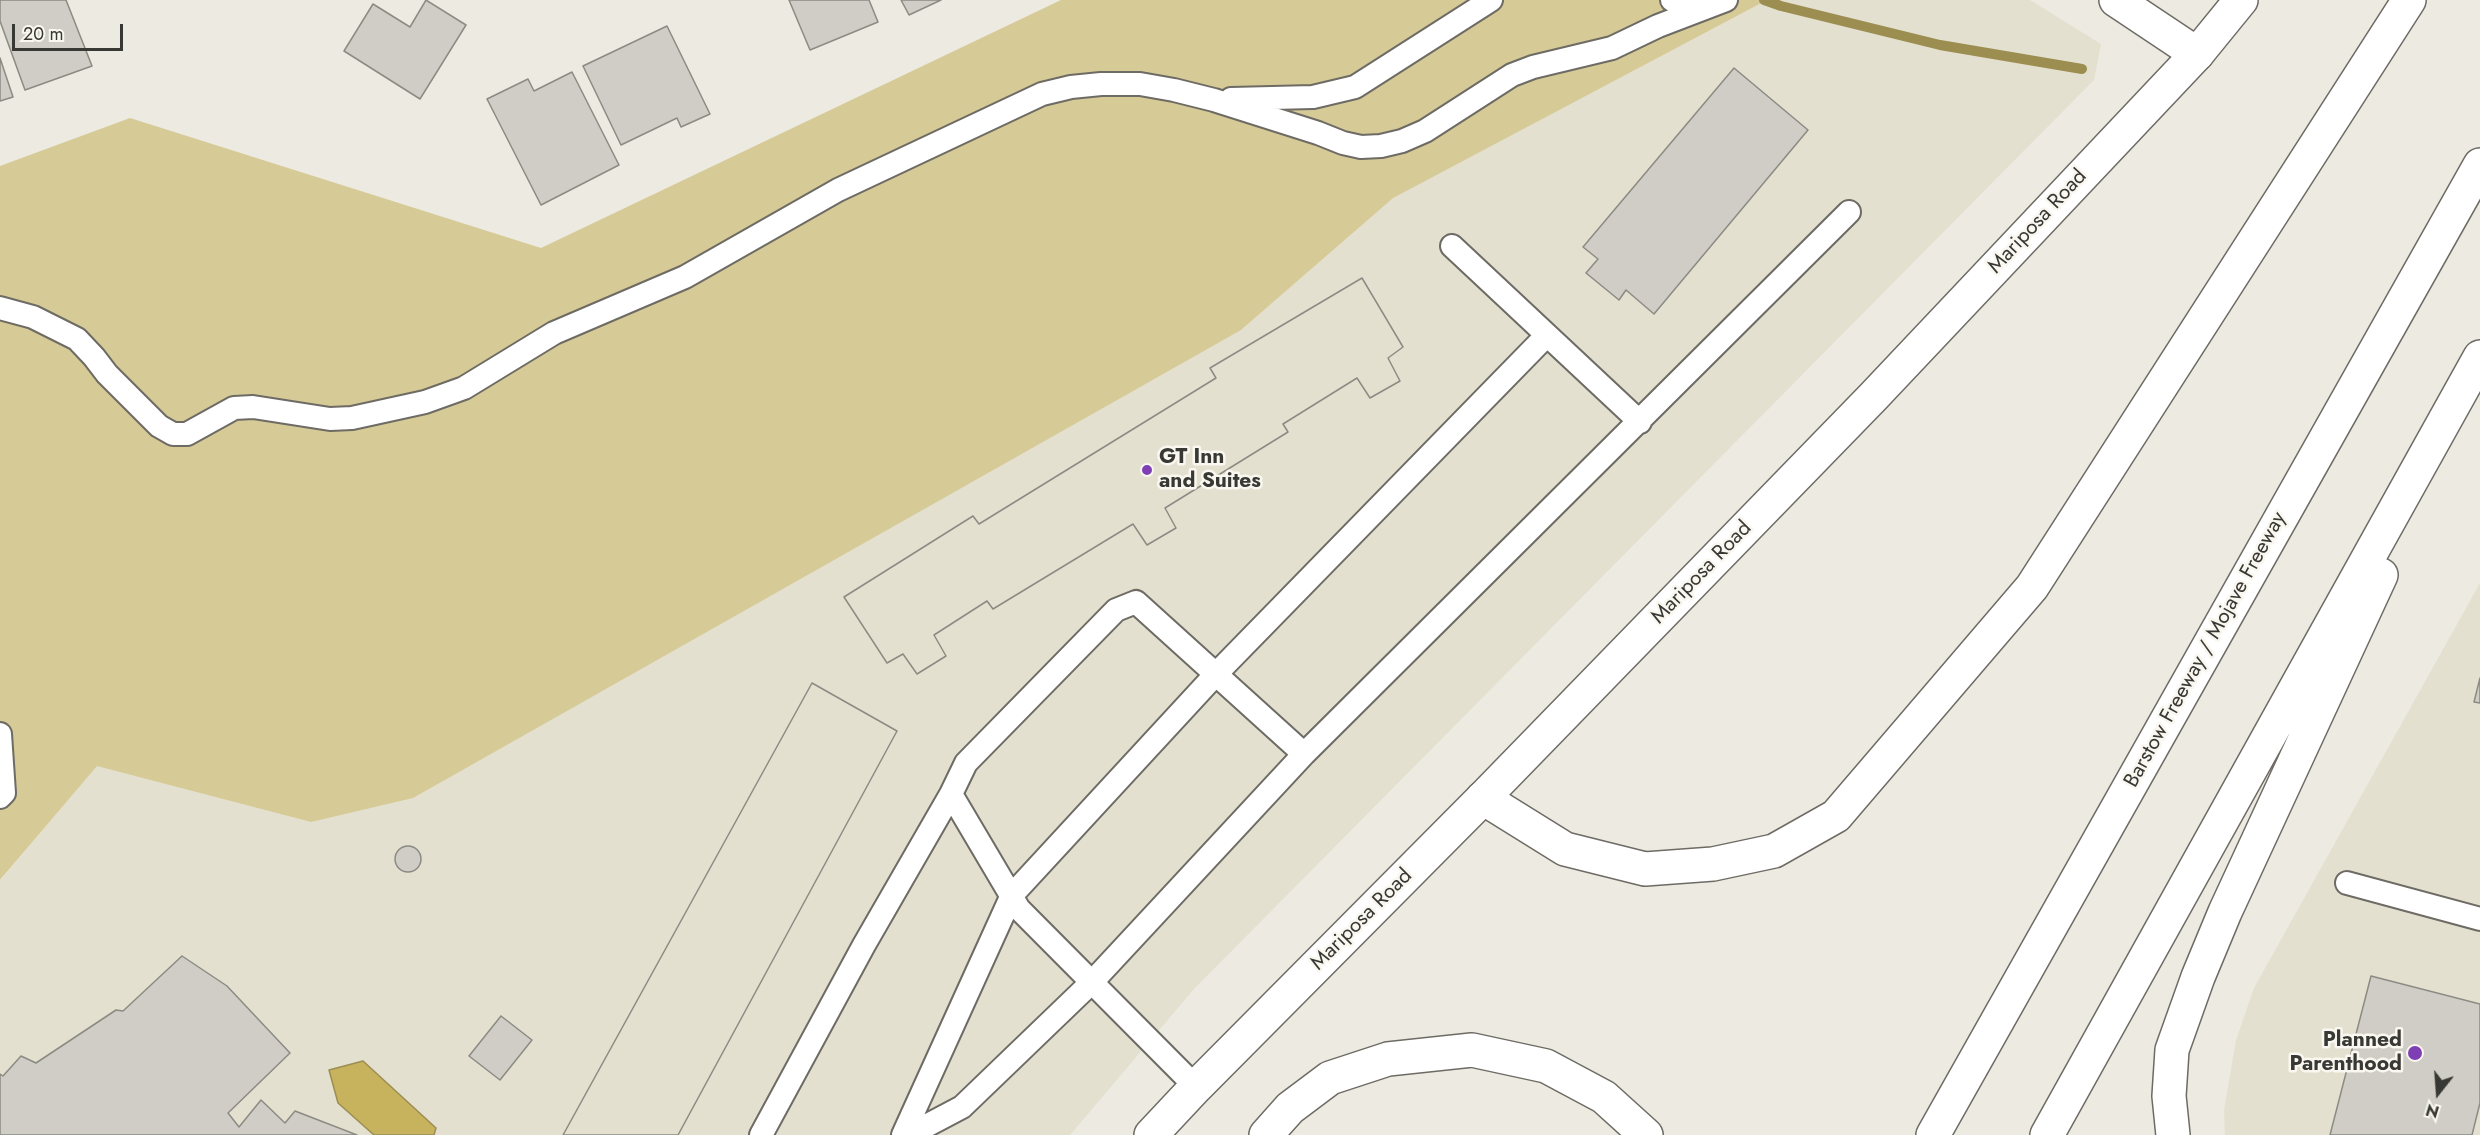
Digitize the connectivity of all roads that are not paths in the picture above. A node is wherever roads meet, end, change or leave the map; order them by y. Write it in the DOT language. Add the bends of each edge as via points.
graph roads {
  1 [pos="1491,0"];
  2 [pos="1672,0"];
  3 [pos="2116,0"];
  4 [pos="2241,0"];
  5 [pos="2409,0"];
  6 [pos="1719,3"];
  7 [pos="2197,54"];
  8 [pos="1214,100"];
  9 [pos="2480,165"];
  10 [pos="1849,212"];
  11 [pos="1452,246"];
  12 [pos="0,308"];
  13 [pos="1547,335"];
  14 [pos="2480,360"];
  15 [pos="1640,422"];
  16 [pos="1216,674"];
  17 [pos="0,734"];
  18 [pos="1304,754"];
  19 [pos="951,794"];
  20 [pos="0,797"];
  21 [pos="1483,798"];
  22 [pos="2347,883"];
  23 [pos="1012,895"];
  24 [pos="2480,919"];
  25 [pos="1093,981"];
  26 [pos="1196,1087"];
  27 [pos="761,1135"];
  28 [pos="903,1135"];
  29 [pos="909,1135"];
  30 [pos="1151,1135"];
  31 [pos="1266,1135"];
  32 [pos="1646,1135"];
  33 [pos="1933,1135"];
  34 [pos="2047,1135"];
  35 [pos="2173,1135"];
  1 -- 8 [label="lane" via="1355,87 1313,97"];
  2 -- 6 [label="lane"];
  3 -- 7 [label="main road"];
  4 -- 7 [label="main road, Mariposa Road"];
  5 -- 21 [label="main road" via="2032,587 1836,816 1774,851 1713,864 1645,869 1565,849"];
  6 -- 8 [label="lane" via="1612,48 1512,75 1425,131 1381,146 1343,143"];
  7 -- 21 [label="main road, Mariposa Road" via="1873,397"];
  8 -- 12 [label="lane" via="1140,84 1071,87 1042,94 838,190 686,277 554,333 464,388 425,402 352,418 234,408 187,434 173,434 159,426 77,339 33,317"];
  9 -- 33 [label="main road, Barstow Freeway / Mojave Freeway"];
  10 -- 15 [label="lane"];
  11 -- 13 [label="lane"];
  13 -- 15 [label="lane"];
  13 -- 16 [label="lane"];
  14 -- 34 [label="main road"];
  14 -- 35 [label="main road" via="2198,976 2172,1050 2169,1096"];
  15 -- 18 [label="lane"];
  16 -- 18 [label="lane"];
  16 -- 19 [label="lane" via="1136,602 1116,610 966,763"];
  16 -- 23 [label="lane"];
  17 -- 20 [label="lane" via="4,793"];
  18 -- 25 [label="lane"];
  19 -- 23 [label="lane"];
  19 -- 27 [label="lane"];
  21 -- 26 [label="main road, Mariposa Road"];
  22 -- 24 [label="lane"];
  23 -- 25 [label="lane" via="1019,909"];
  23 -- 28 [label="lane"];
  25 -- 26 [label="lane"];
  25 -- 29 [label="lane" via="962,1107"];
  26 -- 30 [label="main road, Mariposa Road"];
  31 -- 32 [label="main road" via="1290,1108 1330,1078 1388,1059 1472,1050 1546,1066 1604,1097"];
}
